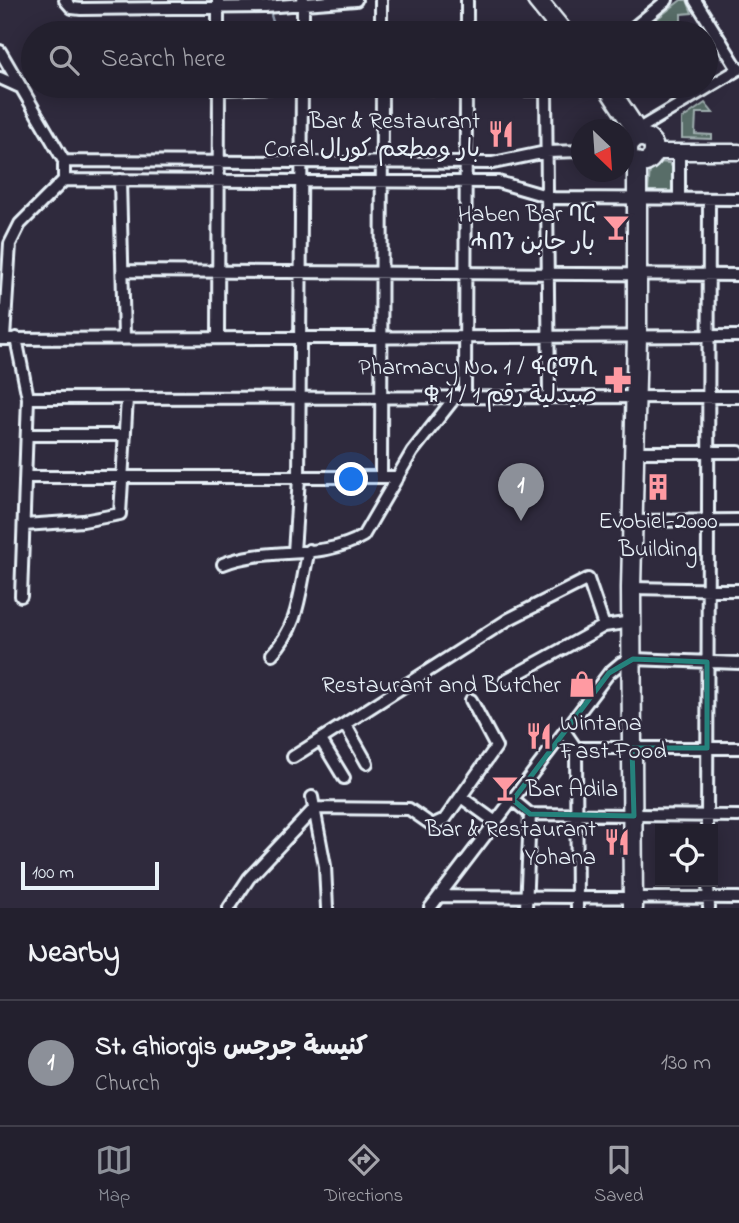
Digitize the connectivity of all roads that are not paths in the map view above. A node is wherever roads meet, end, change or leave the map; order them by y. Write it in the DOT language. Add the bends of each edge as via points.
graph roads {
  1 [pos="65,0"];
  2 [pos="356,0"];
  3 [pos="381,0"];
  4 [pos="467,0"];
  5 [pos="537,0"];
  6 [pos="667,0"];
  7 [pos="695,0"];
  8 [pos="218,3"];
  9 [pos="303,3"];
  10 [pos="218,21"];
  11 [pos="303,21"];
  12 [pos="381,21"];
  13 [pos="467,21"];
  14 [pos="554,21"];
  15 [pos="642,21"];
  16 [pos="708,21"];
  17 [pos="718,36"];
  18 [pos="0,51"];
  19 [pos="739,69"];
  20 [pos="0,78"];
  21 [pos="718,82"];
  22 [pos="21,86"];
  23 [pos="21,88"];
  24 [pos="28,98"];
  25 [pos="219,98"];
  26 [pos="302,98"];
  27 [pos="382,98"];
  28 [pos="466,98"];
  29 [pos="546,98"];
  30 [pos="615,98"];
  31 [pos="694,98"];
  32 [pos="639,133"];
  33 [pos="634,138"];
  34 [pos="571,151"];
  35 [pos="546,152"];
  36 [pos="654,152"];
  37 [pos="679,152"];
  38 [pos="739,152"];
  39 [pos="634,155"];
  40 [pos="64,161"];
  41 [pos="219,162"];
  42 [pos="300,162"];
  43 [pos="382,162"];
  44 [pos="466,163"];
  45 [pos="64,180"];
  46 [pos="120,180"];
  47 [pos="382,180"];
  48 [pos="219,181"];
  49 [pos="300,181"];
  50 [pos="466,181"];
  51 [pos="634,182"];
  52 [pos="547,197"];
  53 [pos="636,199"];
  54 [pos="679,199"];
  55 [pos="709,199"];
  56 [pos="739,199"];
  57 [pos="123,271"];
  58 [pos="218,272"];
  59 [pos="300,272"];
  60 [pos="383,272"];
  61 [pos="466,273"];
  62 [pos="548,274"];
  63 [pos="638,274"];
  64 [pos="709,274"];
  65 [pos="739,275"];
  66 [pos="637,336"];
  67 [pos="739,336"];
  68 [pos="124,337"];
  69 [pos="300,337"];
  70 [pos="381,337"];
  71 [pos="466,337"];
  72 [pos="548,337"];
  73 [pos="708,337"];
  74 [pos="16,338"];
  75 [pos="218,338"];
  76 [pos="2,339"];
  77 [pos="548,394"];
  78 [pos="300,395"];
  79 [pos="461,396"];
  80 [pos="707,396"];
  81 [pos="381,397"];
  82 [pos="635,397"];
  83 [pos="739,397"];
  84 [pos="28,398"];
  85 [pos="127,398"];
  86 [pos="27,435"];
  87 [pos="125,435"];
  88 [pos="633,452"];
  89 [pos="707,452"];
  90 [pos="739,452"];
  91 [pos="26,477"];
  92 [pos="125,477"];
  93 [pos="381,477"];
  94 [pos="398,477"];
  95 [pos="299,478"];
  96 [pos="709,520"];
  97 [pos="739,520"];
  98 [pos="631,521"];
  99 [pos="24,525"];
  100 [pos="309,550"];
  101 [pos="294,552"];
  102 [pos="223,564"];
  103 [pos="631,588"];
  104 [pos="709,590"];
  105 [pos="739,590"];
  106 [pos="21,596"];
  107 [pos="632,622"];
  108 [pos="604,626"];
  109 [pos="272,654"];
  110 [pos="633,659"];
  111 [pos="707,662"];
  112 [pos="739,663"];
  113 [pos="506,680"];
  114 [pos="471,701"];
  115 [pos="345,724"];
  116 [pos="565,732"];
  117 [pos="321,740"];
  118 [pos="576,748"];
  119 [pos="632,748"];
  120 [pos="707,748"];
  121 [pos="739,748"];
  122 [pos="293,757"];
  123 [pos="367,763"];
  124 [pos="344,778"];
  125 [pos="461,797"];
  126 [pos="513,800"];
  127 [pos="313,802"];
  128 [pos="530,814"];
  129 [pos="578,816"];
  130 [pos="634,816"];
  131 [pos="739,816"];
  132 [pos="707,817"];
  133 [pos="497,823"];
  134 [pos="707,824"];
  135 [pos="440,896"];
  136 [pos="452,897"];
  137 [pos="739,898"];
  138 [pos="526,903"];
  139 [pos="577,903"];
  140 [pos="709,903"];
  141 [pos="633,904"];
  142 [pos="229,908"];
  143 [pos="327,908"];
  144 [pos="430,908"];
  145 [pos="461,908"];
  1 -- 8 [label="street" via="72,8 81,9"];
  2 -- 9 [label="street"];
  3 -- 12 [label="street"];
  4 -- 13 [label="street"];
  5 -- 14 [label="highway"];
  6 -- 15 [label="street"];
  7 -- 16 [label="street"];
  8 -- 9 [label="street" via="270,7"];
  8 -- 10 [label="street"];
  9 -- 11 [label="street"];
  17 -- 19 [label="street"];
  18 -- 22 [label="street"];
  19 -- 21 [label="street"];
  20 -- 23 [label="street"];
  24 -- 40 [label="street"];
  25 -- 41 [label="street"];
  26 -- 42 [label="street"];
  27 -- 43 [label="street"];
  28 -- 44 [label="street"];
  29 -- 35 [label="street"];
  30 -- 32 [label="highway"];
  31 -- 32 [label="street"];
  32 -- 33 [label="highway"];
  32 -- 36 [label="highway" via="651,141"];
  34 -- 35 [label="street"];
  35 -- 44 [label="street" via="494,163"];
  35 -- 52 [label="street"];
  36 -- 37 [label="main road"];
  36 -- 39 [label="highway" via="650,159"];
  37 -- 38 [label="main road"];
  37 -- 54 [label="street"];
  40 -- 41 [label="street"];
  40 -- 45 [label="street"];
  41 -- 42 [label="street"];
  41 -- 48 [label="street"];
  42 -- 43 [label="street"];
  42 -- 49 [label="street"];
  43 -- 44 [label="street"];
  43 -- 47 [label="street"];
  44 -- 50 [label="street"];
  45 -- 46 [label="street"];
  45 -- 76 [label="street" via="20,224 10,244"];
  46 -- 48 [label="street"];
  46 -- 57 [label="street"];
  47 -- 49 [label="street"];
  47 -- 50 [label="street"];
  47 -- 60 [label="street"];
  48 -- 49 [label="street"];
  48 -- 58 [label="street"];
  49 -- 59 [label="street"];
  50 -- 52 [label="street" via="498,181"];
  50 -- 61 [label="street"];
  51 -- 53 [label="highway"];
  52 -- 53 [label="street"];
  52 -- 62 [label="street"];
  53 -- 54 [label="street"];
  53 -- 63 [label="highway"];
  54 -- 55 [label="street"];
  55 -- 56 [label="street"];
  55 -- 64 [label="street"];
  57 -- 58 [label="street"];
  57 -- 68 [label="street"];
  58 -- 59 [label="street"];
  58 -- 75 [label="street"];
  59 -- 60 [label="street"];
  59 -- 69 [label="street"];
  60 -- 61 [label="street"];
  60 -- 70 [label="street"];
  61 -- 62 [label="street"];
  61 -- 71 [label="street"];
  62 -- 63 [label="street"];
  62 -- 72 [label="street"];
  63 -- 64 [label="street"];
  63 -- 66 [label="highway"];
  64 -- 65 [label="street"];
  64 -- 73 [label="street"];
  66 -- 72 [label="street"];
  66 -- 73 [label="street"];
  66 -- 82 [label="highway"];
  67 -- 73 [label="street"];
  68 -- 74 [label="street"];
  68 -- 75 [label="street"];
  69 -- 70 [label="street"];
  69 -- 75 [label="street"];
  69 -- 78 [label="street"];
  70 -- 71 [label="street"];
  70 -- 81 [label="street"];
  71 -- 72 [label="street"];
  71 -- 79 [label="street"];
  72 -- 77 [label="street"];
  73 -- 80 [label="street"];
  74 -- 76 [label="street"];
  74 -- 84 [label="street"];
  77 -- 79 [label="street"];
  77 -- 82 [label="street"];
  78 -- 81 [label="street"];
  78 -- 85 [label="street"];
  78 -- 95 [label="street"];
  79 -- 81 [label="street"];
  79 -- 94 [label="street" via="434,420"];
  80 -- 82 [label="street"];
  80 -- 83 [label="street"];
  80 -- 89 [label="street"];
  81 -- 93 [label="street"];
  82 -- 88 [label="highway"];
  84 -- 85 [label="street"];
  84 -- 86 [label="street"];
  85 -- 87 [label="street"];
  86 -- 87 [label="street"];
  86 -- 91 [label="street"];
  87 -- 92 [label="street"];
  88 -- 89 [label="street"];
  88 -- 98 [label="highway"];
  89 -- 90 [label="street"];
  89 -- 96 [label="street"];
  91 -- 92 [label="street"];
  91 -- 99 [label="street"];
  92 -- 95 [label="street"];
  92 -- 99 [label="street" via="122,511 117,516"];
  93 -- 94 [label="street"];
  93 -- 95 [label="street"];
  94 -- 100 [label="street" via="363,536"];
  95 -- 101 [label="street"];
  96 -- 97 [label="street"];
  96 -- 98 [label="street"];
  96 -- 104 [label="street"];
  98 -- 103 [label="highway"];
  99 -- 106 [label="street"];
  100 -- 101 [label="street"];
  100 -- 109 [label="street" via="295,621"];
  101 -- 102 [label="street"];
  103 -- 104 [label="street"];
  103 -- 107 [label="highway"];
  104 -- 105 [label="street"];
  104 -- 111 [label="street"];
  107 -- 108 [label="street"];
  107 -- 110 [label="highway"];
  108 -- 113 [label="street"];
  108 -- 115 [label="street" via="588,579 509,619"];
  110 -- 111 [label="street"];
  110 -- 116 [label="street" via="609,673"];
  110 -- 119 [label="highway"];
  111 -- 112 [label="street"];
  111 -- 120 [label="street"];
  114 -- 125 [label="street" via="496,747"];
  115 -- 117 [label="street"];
  115 -- 123 [label="street"];
  116 -- 118 [label="street"];
  116 -- 126 [label="street"];
  117 -- 122 [label="street"];
  117 -- 124 [label="street"];
  118 -- 119 [label="street"];
  118 -- 129 [label="street"];
  119 -- 120 [label="street"];
  119 -- 130 [label="highway"];
  120 -- 121 [label="street"];
  120 -- 132 [label="street"];
  125 -- 127 [label="street" via="445,819 432,825 409,809"];
  125 -- 133 [label="street"];
  126 -- 128 [label="street"];
  126 -- 133 [label="street"];
  127 -- 142 [label="street"];
  127 -- 143 [label="street" via="325,866"];
  128 -- 129 [label="street"];
  128 -- 138 [label="street"];
  129 -- 130 [label="street"];
  129 -- 139 [label="street"];
  130 -- 132 [label="street"];
  130 -- 141 [label="highway"];
  131 -- 132 [label="street"];
  132 -- 134 [label="street"];
  133 -- 135 [label="street"];
  135 -- 136 [label="street"];
  135 -- 144 [label="street"];
  136 -- 138 [label="street"];
  136 -- 145 [label="street"];
  137 -- 140 [label="street"];
  138 -- 139 [label="street"];
  139 -- 141 [label="street"];
  140 -- 141 [label="street"];
}
